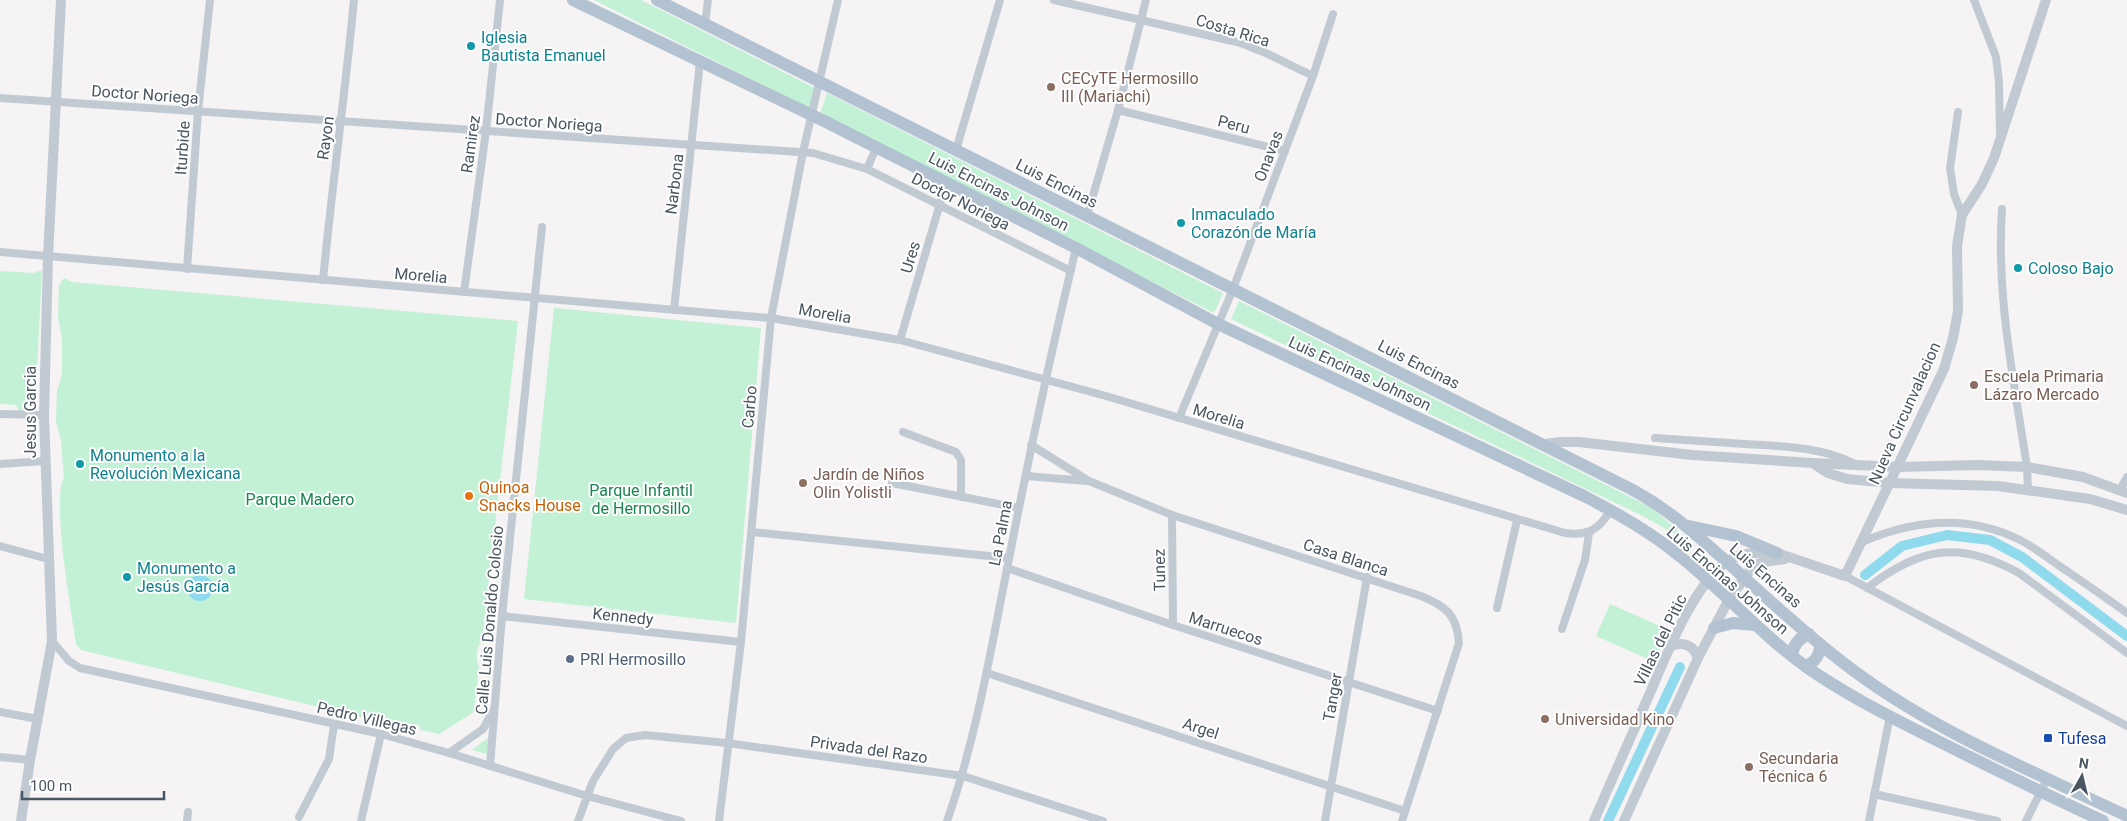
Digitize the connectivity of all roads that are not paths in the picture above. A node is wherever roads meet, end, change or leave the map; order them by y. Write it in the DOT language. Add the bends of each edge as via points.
graph roads {
  1 [pos="61,0"];
  2 [pos="210,0"];
  3 [pos="354,0"];
  4 [pos="500,0"];
  5 [pos="573,0"];
  6 [pos="657,0"];
  7 [pos="708,0"];
  8 [pos="838,0"];
  9 [pos="1000,0"];
  10 [pos="1054,0"];
  11 [pos="1146,0"];
  12 [pos="1974,0"];
  13 [pos="2046,0"];
  14 [pos="1332,14"];
  15 [pos="1140,20"];
  16 [pos="705,24"];
  17 [pos="700,61"];
  18 [pos="1313,76"];
  19 [pos="820,81"];
  20 [pos="0,98"];
  21 [pos="56,102"];
  22 [pos="1118,110"];
  23 [pos="198,112"];
  24 [pos="1958,112"];
  25 [pos="811,116"];
  26 [pos="342,120"];
  27 [pos="486,131"];
  28 [pos="2000,141"];
  29 [pos="693,146"];
  30 [pos="876,148"];
  31 [pos="956,150"];
  32 [pos="1285,151"];
  33 [pos="803,152"];
  34 [pos="867,169"];
  35 [pos="946,183"];
  36 [pos="940,205"];
  37 [pos="2002,209"];
  38 [pos="1962,215"];
  39 [pos="1087,216"];
  40 [pos="542,227"];
  41 [pos="1076,248"];
  42 [pos="0,252"];
  43 [pos="48,257"];
  44 [pos="187,269"];
  45 [pos="1071,272"];
  46 [pos="323,280"];
  47 [pos="1233,289"];
  48 [pos="464,292"];
  49 [pos="535,298"];
  50 [pos="674,310"];
  51 [pos="771,318"];
  52 [pos="1218,324"];
  53 [pos="900,340"];
  54 [pos="1045,380"];
  55 [pos="0,414"];
  56 [pos="44,415"];
  57 [pos="1179,418"];
  58 [pos="903,432"];
  59 [pos="1655,438"];
  60 [pos="1545,444"];
  61 [pos="1031,445"];
  62 [pos="45,461"];
  63 [pos="0,464"];
  64 [pos="1813,464"];
  65 [pos="1856,465"];
  66 [pos="1898,467"];
  67 [pos="2027,467"];
  68 [pos="1026,476"];
  69 [pos="2127,477"];
  70 [pos="1089,481"];
  71 [pos="1890,483"];
  72 [pos="892,484"];
  73 [pos="2028,490"];
  74 [pos="2124,491"];
  75 [pos="961,496"];
  76 [pos="1019,508"];
  77 [pos="1611,510"];
  78 [pos="2127,510"];
  79 [pos="1172,515"];
  80 [pos="1517,520"];
  81 [pos="1689,526"];
  82 [pos="752,532"];
  83 [pos="1589,533"];
  84 [pos="1862,542"];
  85 [pos="0,546"];
  86 [pos="1777,553"];
  87 [pos="1009,558"];
  88 [pos="48,559"];
  89 [pos="1792,559"];
  90 [pos="1727,562"];
  91 [pos="1007,568"];
  92 [pos="1845,576"];
  93 [pos="1367,577"];
  94 [pos="1744,577"];
  95 [pos="1708,582"];
  96 [pos="1867,588"];
  97 [pos="1728,601"];
  98 [pos="1497,608"];
  99 [pos="2127,613"];
  100 [pos="502,616"];
  101 [pos="1754,624"];
  102 [pos="1173,625"];
  103 [pos="1714,628"];
  104 [pos="1562,629"];
  105 [pos="1809,634"];
  106 [pos="52,641"];
  107 [pos="741,642"];
  108 [pos="1820,644"];
  109 [pos="1671,646"];
  110 [pos="2127,652"];
  111 [pos="1792,656"];
  112 [pos="1698,658"];
  113 [pos="1805,666"];
  114 [pos="987,673"];
  115 [pos="1349,681"];
  116 [pos="495,707"];
  117 [pos="1438,711"];
  118 [pos="0,712"];
  119 [pos="1890,716"];
  120 [pos="38,719"];
  121 [pos="334,724"];
  122 [pos="2127,726"];
  123 [pos="381,734"];
  124 [pos="727,743"];
  125 [pos="449,753"];
  126 [pos="0,757"];
  127 [pos="30,760"];
  128 [pos="490,766"];
  129 [pos="963,776"];
  130 [pos="2047,779"];
  131 [pos="1331,786"];
  132 [pos="2041,792"];
  133 [pos="1874,794"];
  134 [pos="587,796"];
  135 [pos="1405,810"];
  136 [pos="188,812"];
  137 [pos="2127,816"];
  138 [pos="299,817"];
  139 [pos="21,821"];
  140 [pos="187,821"];
  141 [pos="361,821"];
  142 [pos="578,821"];
  143 [pos="682,821"];
  144 [pos="719,821"];
  145 [pos="947,821"];
  146 [pos="1103,821"];
  147 [pos="1325,821"];
  148 [pos="1402,821"];
  149 [pos="1594,821"];
  150 [pos="1624,821"];
  151 [pos="1869,821"];
  152 [pos="1996,821"];
  153 [pos="2026,821"];
  154 [pos="2103,821"];
  1 -- 21 [label="street, Jesus Garcia"];
  2 -- 23 [label="street, Iturbide"];
  3 -- 26 [label="street, Rayon"];
  4 -- 27 [label="street, Ramirez"];
  5 -- 17 [label="main road, Luis Encinas Johnson"];
  6 -- 16 [label="main road, Luis Encinas"];
  7 -- 16 [label="street"];
  8 -- 19 [label="street, Carbo"];
  9 -- 31 [label="street"];
  10 -- 15 [label="street, Costa Rica"];
  11 -- 15 [label="street"];
  12 -- 28 [label="street" via="1997,63"];
  13 -- 28 [label="street, Nueva Circunvalacion"];
  14 -- 18 [label="street, Onavas"];
  15 -- 18 [label="street, Costa Rica" via="1241,43"];
  15 -- 22 [label="street"];
  16 -- 19 [label="main road, Luis Encinas"];
  17 -- 25 [label="main road, Luis Encinas Johnson"];
  17 -- 29 [label="street, Narbona"];
  18 -- 32 [label="street, Onavas"];
  19 -- 25 [label="street, Carbo"];
  19 -- 31 [label="main road, Luis Encinas"];
  20 -- 21 [label="street, Doctor Noriega"];
  21 -- 23 [label="street, Doctor Noriega"];
  21 -- 43 [label="street, Jesus Garcia"];
  22 -- 32 [label="street, Peru"];
  22 -- 39 [label="street"];
  23 -- 26 [label="street, Doctor Noriega"];
  23 -- 44 [label="street, Iturbide"];
  24 -- 38 [label="street" via="1950,168"];
  25 -- 30 [label="main road, Luis Encinas Johnson"];
  25 -- 33 [label="street, Carbo"];
  26 -- 27 [label="street, Doctor Noriega"];
  26 -- 46 [label="street, Rayon"];
  27 -- 29 [label="street, Doctor Noriega"];
  27 -- 48 [label="street, Ramirez"];
  28 -- 38 [label="street, Nueva Circunvalacion" via="1988,171"];
  29 -- 33 [label="street, Doctor Noriega"];
  29 -- 50 [label="street, Narbona"];
  30 -- 34 [label="street"];
  30 -- 35 [label="main road, Luis Encinas Johnson"];
  31 -- 39 [label="main road, Luis Encinas"];
  32 -- 47 [label="street, Onavas"];
  33 -- 34 [label="street, Doctor Noriega"];
  33 -- 51 [label="street, Carbo"];
  34 -- 36 [label="street, Doctor Noriega"];
  35 -- 36 [label="street, Ures"];
  35 -- 41 [label="main road, Luis Encinas Johnson"];
  36 -- 45 [label="street, Doctor Noriega"];
  36 -- 53 [label="street, Ures"];
  37 -- 67 [label="street" via="1999,245 2002,303"];
  38 -- 66 [label="street, Nueva Circunvalacion" via="1957,246 1958,311 1953,338 1944,369"];
  39 -- 47 [label="main road, Luis Encinas"];
  40 -- 49 [label="street, Calle Luis Donaldo Colosio"];
  41 -- 45 [label="street, La Palma"];
  41 -- 52 [label="main road, Luis Encinas Johnson"];
  42 -- 43 [label="street, Morelia"];
  43 -- 44 [label="street, Morelia"];
  43 -- 56 [label="street, Jesus Garcia"];
  44 -- 46 [label="street, Morelia"];
  45 -- 54 [label="street, La Palma"];
  46 -- 48 [label="street, Morelia"];
  47 -- 52 [label="street, Onavas"];
  47 -- 60 [label="main road, Luis Encinas"];
  48 -- 49 [label="street, Morelia"];
  49 -- 50 [label="street, Morelia"];
  49 -- 100 [label="street, Calle Luis Donaldo Colosio"];
  50 -- 51 [label="street, Morelia"];
  51 -- 53 [label="street, Morelia"];
  51 -- 82 [label="street, Carbo"];
  52 -- 57 [label="street, Onavas"];
  52 -- 77 [label="main road, Luis Encinas Johnson"];
  53 -- 54 [label="street, Morelia"];
  54 -- 57 [label="street, Morelia"];
  54 -- 61 [label="street, La Palma"];
  55 -- 56 [label="street"];
  56 -- 62 [label="street, Jesus Garcia"];
  57 -- 80 [label="street, Morelia"];
  58 -- 75 [label="street" via="956,452 961,460"];
  59 -- 65 [label="street" via="1805,450 1842,458"];
  60 -- 64 [label="street" via="1579,442"];
  60 -- 81 [label="main road, Luis Encinas" via="1654,501"];
  61 -- 68 [label="street, La Palma"];
  61 -- 70 [label="street, Casa Blanca"];
  62 -- 63 [label="street"];
  62 -- 88 [label="street, Jesus Garcia"];
  64 -- 65 [label="street"];
  64 -- 71 [label="street" via="1838,478"];
  65 -- 66 [label="street"];
  66 -- 67 [label="street"];
  66 -- 71 [label="street, Nueva Circunvalacion"];
  67 -- 73 [label="street"];
  67 -- 74 [label="street" via="2083,477"];
  68 -- 70 [label="street"];
  68 -- 76 [label="street, La Palma"];
  69 -- 74 [label="street"];
  70 -- 79 [label="street, Casa Blanca"];
  71 -- 73 [label="street" via="1972,484"];
  71 -- 84 [label="street, Nueva Circunvalacion"];
  72 -- 75 [label="street"];
  73 -- 78 [label="street" via="2090,499"];
  75 -- 76 [label="street"];
  76 -- 87 [label="street, La Palma"];
  77 -- 83 [label="street"];
  77 -- 95 [label="main road, Luis Encinas Johnson" via="1678,554"];
  79 -- 93 [label="street, Casa Blanca"];
  79 -- 102 [label="street, Tunez"];
  80 -- 83 [label="street, Morelia" via="1565,533"];
  80 -- 98 [label="street"];
  81 -- 86 [label="main road" via="1736,536"];
  81 -- 90 [label="main road, Luis Encinas"];
  82 -- 87 [label="street"];
  82 -- 107 [label="street, Carbo"];
  83 -- 104 [label="street" via="1585,560"];
  84 -- 92 [label="street, Nueva Circunvalacion"];
  84 -- 99 [label="street" via="1916,524 1952,522 1988,527 2022,541"];
  85 -- 88 [label="street"];
  86 -- 89 [label="street"];
  86 -- 90 [label="street" via="1754,554"];
  87 -- 91 [label="street, La Palma"];
  88 -- 106 [label="street, Jesus Garcia"];
  89 -- 92 [label="street"];
  89 -- 94 [label="street" via="1758,563"];
  90 -- 94 [label="main road, Luis Encinas"];
  90 -- 95 [label="street, Villas del Pitic"];
  91 -- 102 [label="street, Marruecos"];
  91 -- 114 [label="street, La Palma"];
  92 -- 96 [label="street"];
  93 -- 115 [label="street, Tanger"];
  93 -- 117 [label="street, Casa Blanca" via="1435,601 1446,608 1458,629 1459,643"];
  94 -- 97 [label="street"];
  94 -- 105 [label="main road, Luis Encinas"];
  95 -- 97 [label="main road, Luis Encinas Johnson"];
  95 -- 109 [label="street, Villas del Pitic"];
  96 -- 110 [label="street" via="1900,564 1921,555 1938,552 1975,555 2019,573"];
  96 -- 122 [label="street"];
  97 -- 101 [label="main road, Luis Encinas Johnson"];
  97 -- 103 [label="street"];
  100 -- 107 [label="street, Kennedy"];
  100 -- 116 [label="street, Calle Luis Donaldo Colosio"];
  101 -- 103 [label="main road" via="1733,623"];
  101 -- 111 [label="main road, Luis Encinas Johnson"];
  102 -- 115 [label="street, Marruecos"];
  103 -- 112 [label="street"];
  105 -- 108 [label="main road, Luis Encinas"];
  105 -- 111 [label="main road" via="1794,644"];
  106 -- 120 [label="street, Jesus Garcia"];
  106 -- 121 [label="street, Pedro Villegas" via="69,662 80,668"];
  107 -- 124 [label="street, Carbo"];
  108 -- 113 [label="main road" via="1818,656"];
  108 -- 130 [label="main road, Luis Encinas" via="1898,701"];
  109 -- 112 [label="street" via="1686,645 1696,652"];
  109 -- 149 [label="street, Villas del Pitic"];
  111 -- 113 [label="main road, Luis Encinas Johnson"];
  112 -- 150 [label="street"];
  113 -- 119 [label="main road, Luis Encinas Johnson" via="1849,695"];
  114 -- 129 [label="street, La Palma"];
  114 -- 131 [label="street, Argel"];
  115 -- 117 [label="street, Marruecos"];
  115 -- 131 [label="street, Tanger"];
  116 -- 125 [label="street" via="483,729"];
  116 -- 128 [label="street, Calle Luis Donaldo Colosio"];
  117 -- 135 [label="street, Casa Blanca"];
  118 -- 120 [label="street"];
  119 -- 132 [label="main road, Luis Encinas Johnson"];
  119 -- 133 [label="street"];
  120 -- 127 [label="street, Jesus Garcia"];
  121 -- 123 [label="street, Pedro Villegas"];
  121 -- 138 [label="street" via="329,759"];
  123 -- 125 [label="street, Pedro Villegas"];
  123 -- 141 [label="street"];
  124 -- 129 [label="street, Privada del Razo"];
  124 -- 134 [label="street, Privada del Razo" via="645,735 626,738 603,764"];
  124 -- 144 [label="street, Carbo"];
  125 -- 128 [label="street, Pedro Villegas"];
  126 -- 127 [label="street"];
  127 -- 139 [label="street, Jesus Garcia"];
  128 -- 134 [label="street, Pedro Villegas"];
  129 -- 145 [label="street, La Palma"];
  129 -- 146 [label="street, Privada del Razo"];
  130 -- 132 [label="street"];
  130 -- 137 [label="main road, Luis Encinas"];
  131 -- 135 [label="street, Argel"];
  131 -- 147 [label="street, Tanger"];
  132 -- 153 [label="street"];
  132 -- 154 [label="main road, Luis Encinas Johnson"];
  133 -- 151 [label="street"];
  133 -- 152 [label="street"];
  134 -- 142 [label="street"];
  134 -- 143 [label="street, Pedro Villegas"];
  135 -- 148 [label="street, Casa Blanca"];
  136 -- 140 [label="street"];
}
